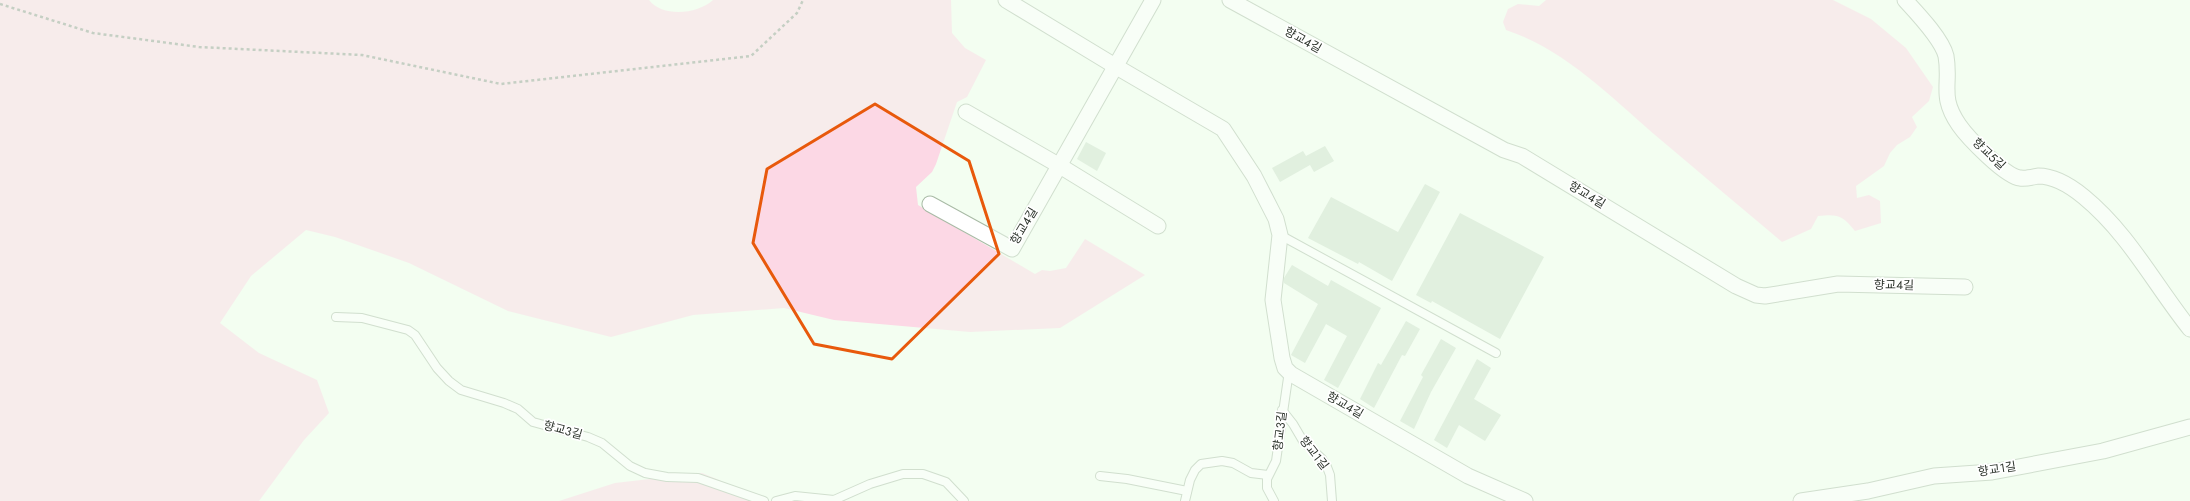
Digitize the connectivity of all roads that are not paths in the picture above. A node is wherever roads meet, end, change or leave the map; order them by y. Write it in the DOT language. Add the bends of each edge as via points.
graph roads {
  1 [pos="1006,0"];
  2 [pos="1153,0"];
  3 [pos="1230,0"];
  4 [pos="1905,0"];
  5 [pos="1114,66"];
  6 [pos="966,112"];
  7 [pos="1060,166"];
  8 [pos="930,204"];
  9 [pos="1158,226"];
  10 [pos="1280,235"];
  11 [pos="1965,287"];
  12 [pos="336,317"];
  13 [pos="2190,329"];
  14 [pos="1496,353"];
  15 [pos="1289,371"];
  16 [pos="1282,410"];
  17 [pos="2190,427"];
  18 [pos="1268,475"];
  19 [pos="1100,476"];
  20 [pos="1187,491"];
  21 [pos="764,501"];
  22 [pos="776,501"];
  23 [pos="964,501"];
  24 [pos="1185,501"];
  25 [pos="1274,501"];
  26 [pos="1332,501"];
  27 [pos="1525,501"];
  28 [pos="1801,501"];
  1 -- 5 [label="street"];
  2 -- 5 [label="street, 향교4길"];
  3 -- 11 [label="street, 향교4길" via="1504,150 1522,156 1736,286 1756,295 1765,296 1838,284"];
  4 -- 13 [label="street, 향교5길" via="1946,55 1947,98 1960,125 2000,167 2019,178 2040,176 2058,180 2083,197 2117,228 2167,301"];
  5 -- 7 [label="street, 향교4길"];
  5 -- 10 [label="street" via="1223,129 1254,176 1276,219"];
  6 -- 7 [label="street"];
  7 -- 8 [label="street, 향교4길" via="1012,248"];
  7 -- 9 [label="street"];
  10 -- 14 [label="lane"];
  10 -- 15 [label="street" via="1273,300 1282,358"];
  12 -- 21 [label="lane, 향교3길" via="362,318 408,330 415,335 448,381 461,390 518,409 533,422 602,443 630,466 645,473 698,478"];
  15 -- 16 [label="lane, 향교3길"];
  15 -- 27 [label="street, 향교4길" via="1468,476"];
  16 -- 18 [label="lane, 향교3길" via="1276,461"];
  16 -- 26 [label="lane, 향교1길" via="1294,424 1303,441 1327,467"];
  17 -- 28 [label="street, 향교1길" via="2103,451 1992,472 1934,476 1868,491"];
  18 -- 20 [label="lane" via="1251,473 1233,463 1201,464 1194,470"];
  18 -- 25 [label="lane" via="1267,488"];
  19 -- 20 [label="lane"];
  20 -- 24 [label="lane"];
  22 -- 23 [label="lane" via="795,496 834,500 870,484 903,474 923,474 946,482"];
}
